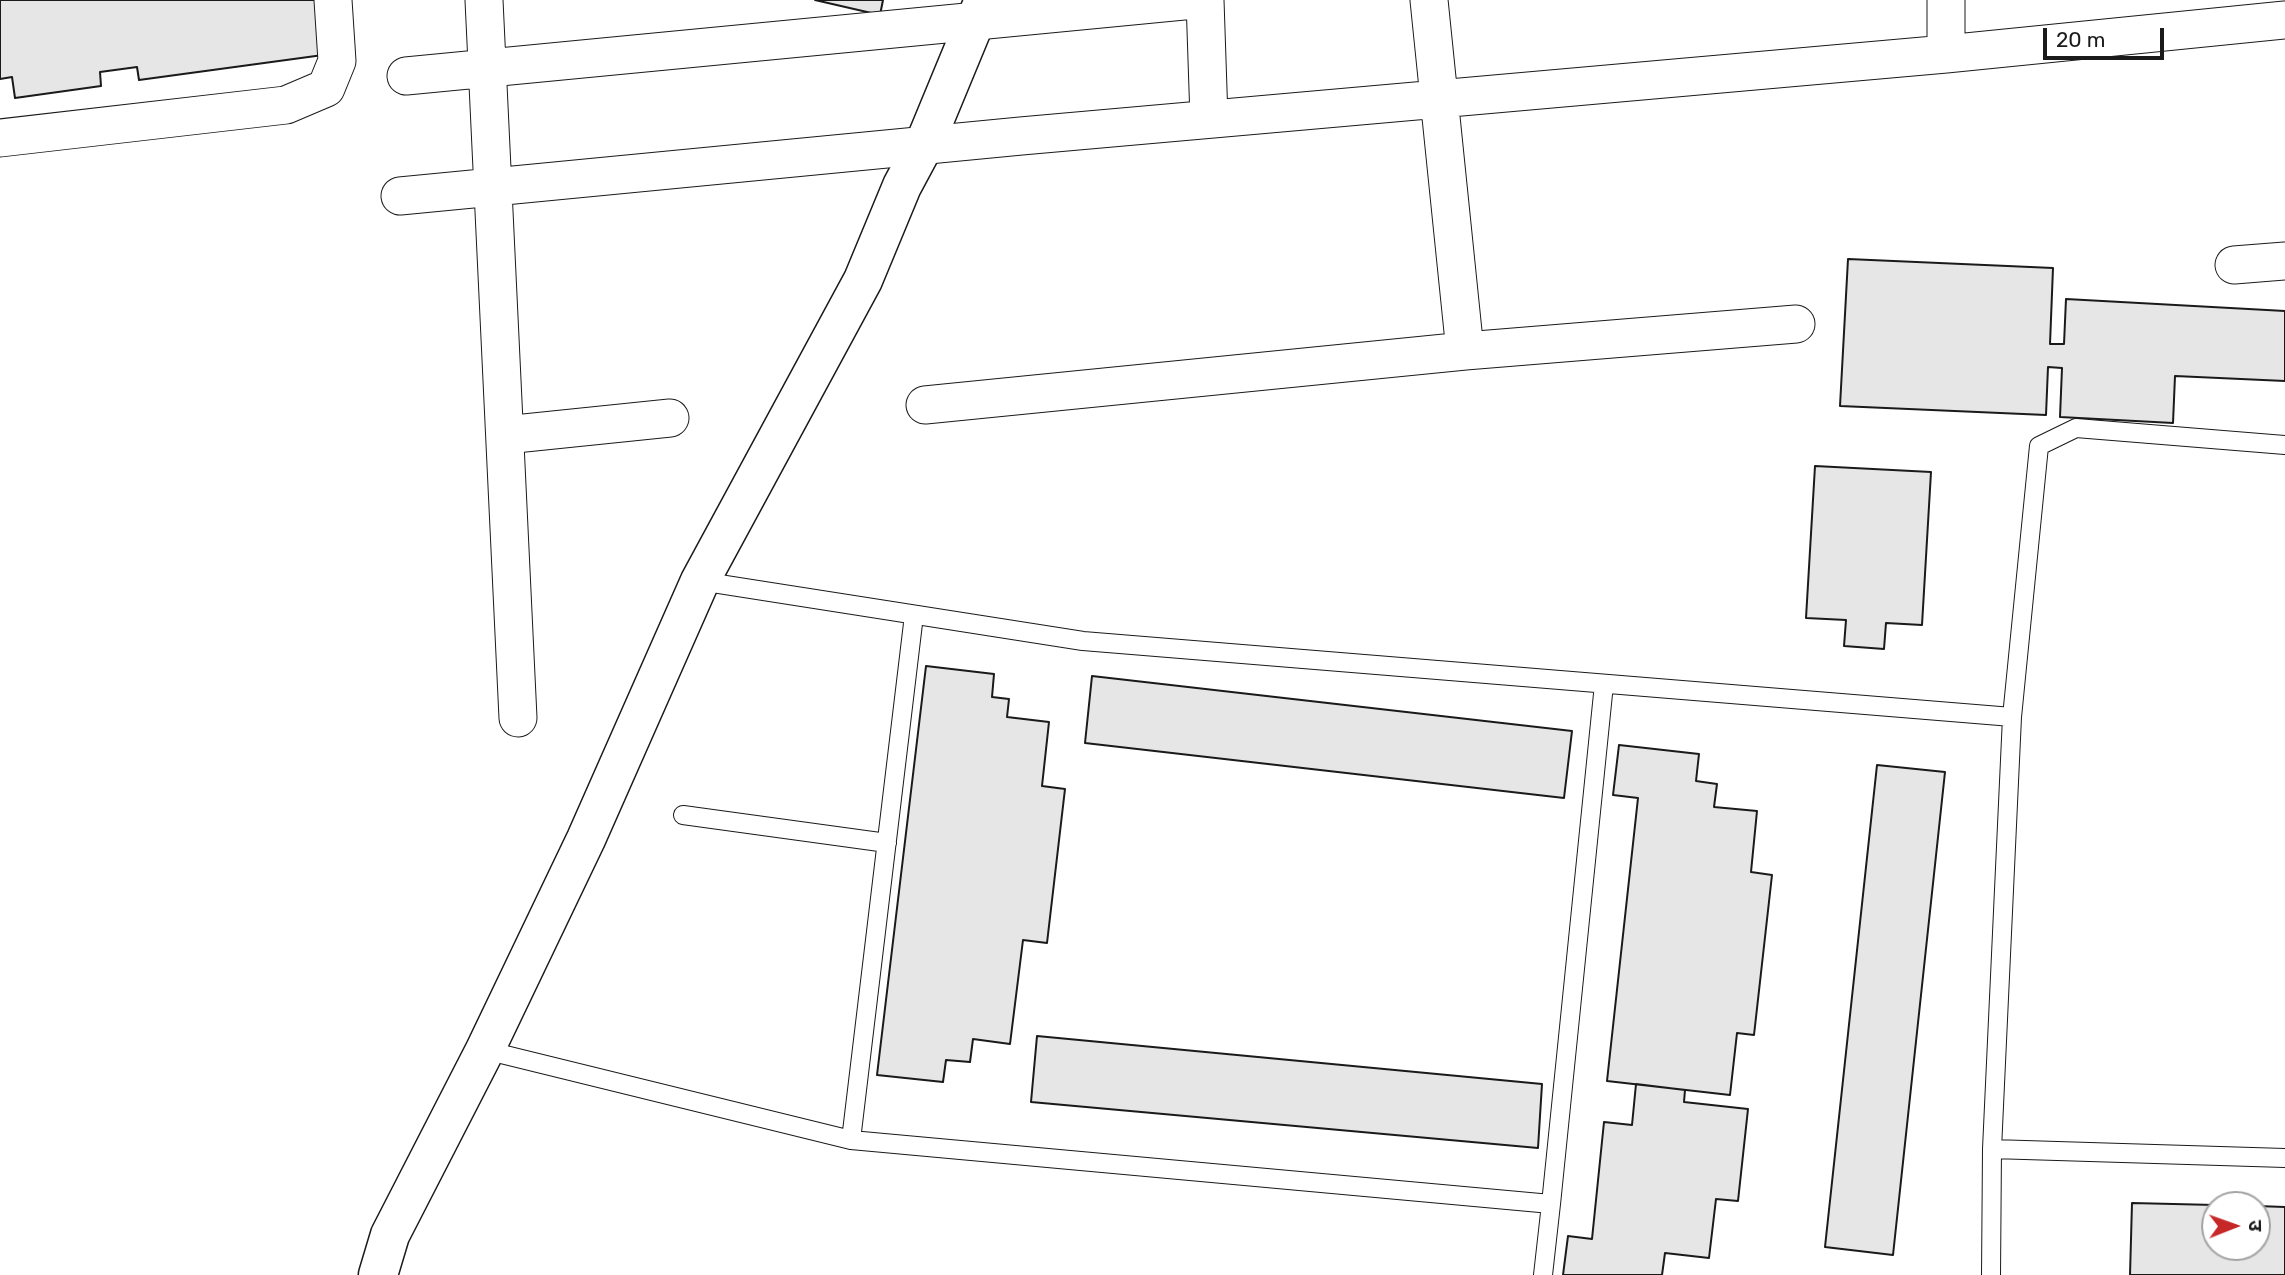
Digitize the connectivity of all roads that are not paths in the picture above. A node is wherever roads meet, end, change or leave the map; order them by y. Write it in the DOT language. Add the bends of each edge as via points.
graph roads {
  1 [pos="333,0"];
  2 [pos="484,0"];
  3 [pos="1195,0"];
  4 [pos="1205,0"];
  5 [pos="1429,0"];
  6 [pos="1946,0"];
  7 [pos="980,10"];
  8 [pos="2285,20"];
  9 [pos="1946,54"];
  10 [pos="487,68"];
  11 [pos="405,76"];
  12 [pos="1439,99"];
  13 [pos="1209,118"];
  14 [pos="0,138"];
  15 [pos="924,145"];
  16 [pos="494,187"];
  17 [pos="400,196"];
  18 [pos="2285,261"];
  19 [pos="2234,265"];
  20 [pos="1796,324"];
  21 [pos="1465,351"];
  22 [pos="925,404"];
  23 [pos="670,418"];
  24 [pos="505,435"];
  25 [pos="2285,444"];
  26 [pos="700,581"];
  27 [pos="914,615"];
  28 [pos="1604,684"];
  29 [pos="2012,717"];
  30 [pos="517,718"];
  31 [pos="683,815"];
  32 [pos="887,843"];
  33 [pos="485,1050"];
  34 [pos="851,1140"];
  35 [pos="1992,1149"];
  36 [pos="2285,1158"];
  37 [pos="1551,1204"];
  38 [pos="378,1275"];
  39 [pos="1543,1275"];
  40 [pos="1991,1275"];
  1 -- 14 [label="street" via="337,61 326,88 316,93 286,105"];
  2 -- 10 [label="street"];
  3 -- 7 [label="street"];
  4 -- 13 [label="street"];
  5 -- 12 [label="street"];
  6 -- 9 [label="street"];
  7 -- 10 [label="street"];
  7 -- 15 [label="street"];
  8 -- 9 [label="street"];
  9 -- 12 [label="street"];
  10 -- 11 [label="street"];
  10 -- 16 [label="street"];
  12 -- 13 [label="street"];
  12 -- 21 [label="street"];
  13 -- 15 [label="street"];
  15 -- 16 [label="street"];
  15 -- 26 [label="street" via="863,280"];
  16 -- 17 [label="street"];
  16 -- 24 [label="street"];
  18 -- 19 [label="street"];
  20 -- 21 [label="street"];
  21 -- 22 [label="street"];
  23 -- 24 [label="street"];
  24 -- 30 [label="street"];
  25 -- 29 [label="lane" via="2076,428 2039,446"];
  26 -- 27 [label="lane"];
  26 -- 33 [label="street" via="586,839"];
  27 -- 28 [label="lane" via="1083,641"];
  27 -- 32 [label="lane"];
  28 -- 29 [label="lane"];
  28 -- 37 [label="lane"];
  29 -- 35 [label="lane"];
  31 -- 32 [label="lane"];
  32 -- 34 [label="lane"];
  33 -- 34 [label="lane"];
  33 -- 38 [label="street" via="390,1234"];
  34 -- 37 [label="lane"];
  35 -- 36 [label="lane"];
  35 -- 40 [label="lane"];
  37 -- 39 [label="lane"];
}
